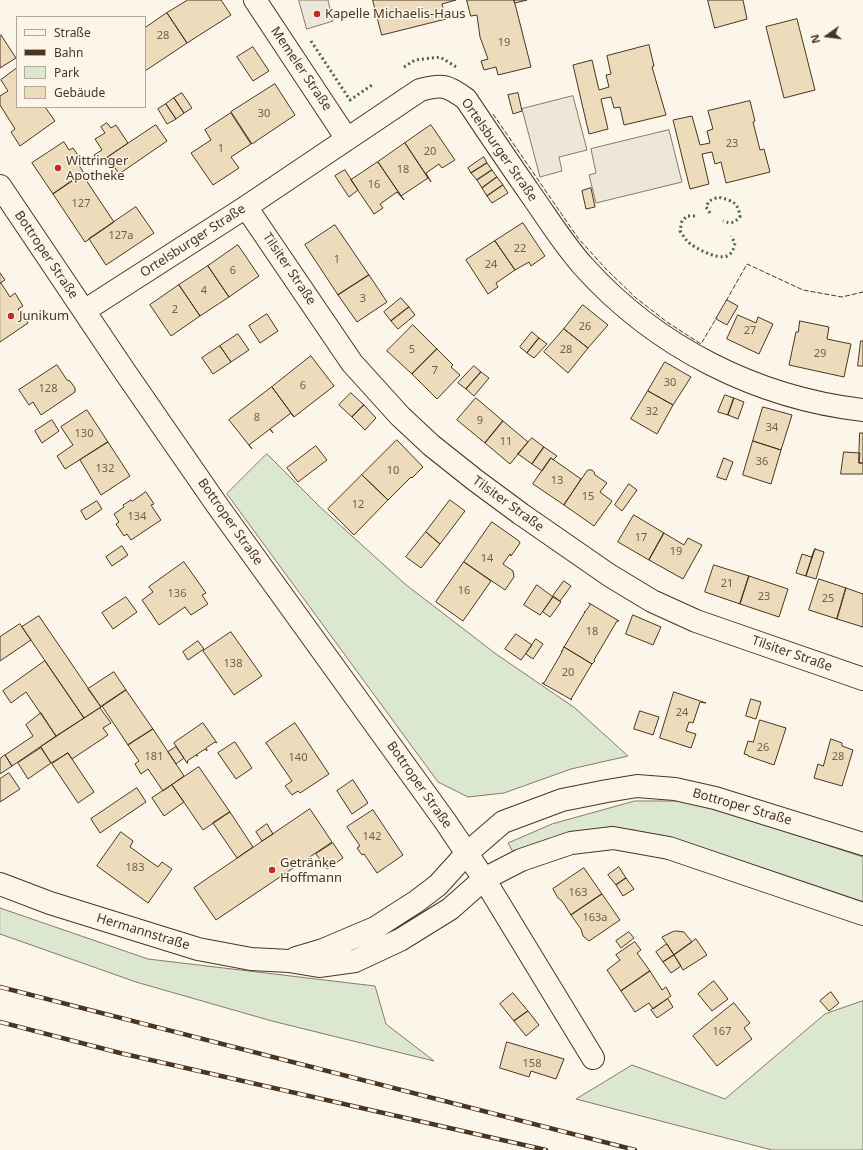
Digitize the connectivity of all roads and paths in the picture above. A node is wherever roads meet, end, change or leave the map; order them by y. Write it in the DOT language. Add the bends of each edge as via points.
graph roads {
  1 [pos="256,0"];
  2 [pos="347,139"];
  3 [pos="0,186"];
  4 [pos="246,207"];
  5 [pos="84,311"];
  6 [pos="863,410"];
  7 [pos="863,679"];
  8 [pos="863,844"];
  9 [pos="466,854"];
  10 [pos="484,879"];
  11 [pos="0,884"];
  12 [pos="863,914"];
  13 [pos="289,960"];
  14 [pos="593,1058"];
  1 -- 2 [label="street, Memeler Straße"];
  2 -- 4 [label="street, Ortelsburger Straße"];
  2 -- 6 [label="street, Ortelsburger Straße" via="420,90 436,86 452,89 466,99 583,267 645,323 686,351 748,382 814,402"];
  3 -- 5 [label="street, Bottroper Straße"];
  4 -- 5 [label="street, Ortelsburger Straße"];
  4 -- 7 [label="street, Tilsiter Straße" via="352,363 425,440 476,480 609,575 652,601 696,621"];
  5 -- 9 [label="street, Bottroper Straße" via="217,505 441,815"];
  8 -- 9 [label="street, Bottroper Straße" via="716,798 675,789 637,786 562,800 503,822"];
  9 -- 10 [label="street, Bottroper Straße"];
  9 -- 13 [label="street, Hermannstraße" via="438,885 375,928 323,950"];
  10 -- 12 [label="street" via="521,860 571,844 613,838 669,848"];
  10 -- 13 [label="street, Hermannstraße" via="438,917 400,940 355,961 319,966"];
  10 -- 14 [label="street, Bottroper Straße"];
  11 -- 13 [label="street, Hermannstraße" via="50,903 198,949 251,959"];
}
